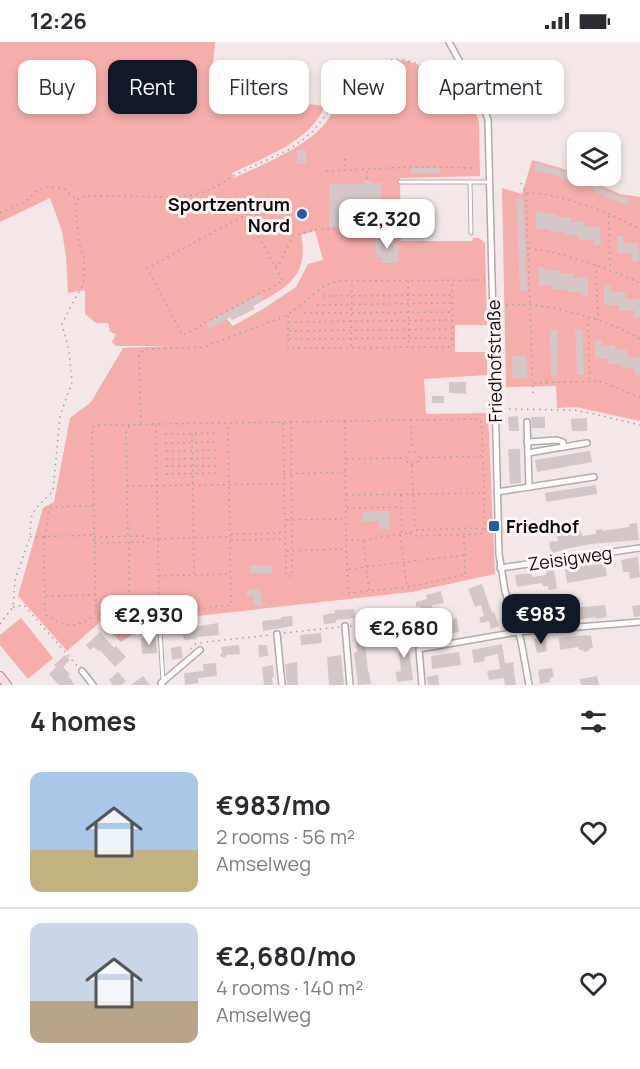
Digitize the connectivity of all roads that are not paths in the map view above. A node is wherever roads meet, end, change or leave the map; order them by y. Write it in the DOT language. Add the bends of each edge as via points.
graph roads {
  1 [pos="449,42"];
  2 [pos="400,182"];
  3 [pos="470,182"];
  4 [pos="490,182"];
  5 [pos="471,233"];
  6 [pos="527,422"];
  7 [pos="527,442"];
  8 [pos="587,444"];
  9 [pos="563,447"];
  10 [pos="528,453"];
  11 [pos="594,477"];
  12 [pos="529,487"];
  13 [pos="497,492"];
  14 [pos="640,548"];
  15 [pos="500,568"];
  16 [pos="159,614"];
  17 [pos="640,622"];
  18 [pos="345,626"];
  19 [pos="416,627"];
  20 [pos="517,632"];
  21 [pos="277,634"];
  22 [pos="419,649"];
  23 [pos="200,650"];
  24 [pos="82,671"];
  25 [pos="0,676"];
  26 [pos="163,683"];
  27 [pos="7,685"];
  28 [pos="93,685"];
  29 [pos="282,685"];
  30 [pos="350,685"];
  31 [pos="422,685"];
  32 [pos="529,685"];
  1 -- 4 [label="street, Friedhofstraße" via="488,120"];
  2 -- 3 [label="lane"];
  3 -- 4 [label="lane"];
  3 -- 5 [label="lane"];
  4 -- 13 [label="street, Friedhofstraße"];
  6 -- 7 [label="street"];
  7 -- 9 [label="street" via="557,440 563,442"];
  7 -- 10 [label="street"];
  8 -- 9 [label="street"];
  9 -- 10 [label="street"];
  10 -- 12 [label="street"];
  11 -- 12 [label="street"];
  12 -- 13 [label="street"];
  13 -- 15 [label="street, Friedhofstraße"];
  14 -- 15 [label="street, Zeisigweg"];
  15 -- 20 [label="street, Friedhofstraße"];
  16 -- 26 [label="lane"];
  17 -- 20 [label="street"];
  18 -- 30 [label="street"];
  19 -- 22 [label="lane"];
  20 -- 22 [label="street"];
  20 -- 32 [label="street, Friedhofstraße"];
  21 -- 29 [label="street"];
  22 -- 31 [label="street"];
  23 -- 26 [label="street"];
  24 -- 28 [label="street"];
  25 -- 27 [label="main road"];
}
